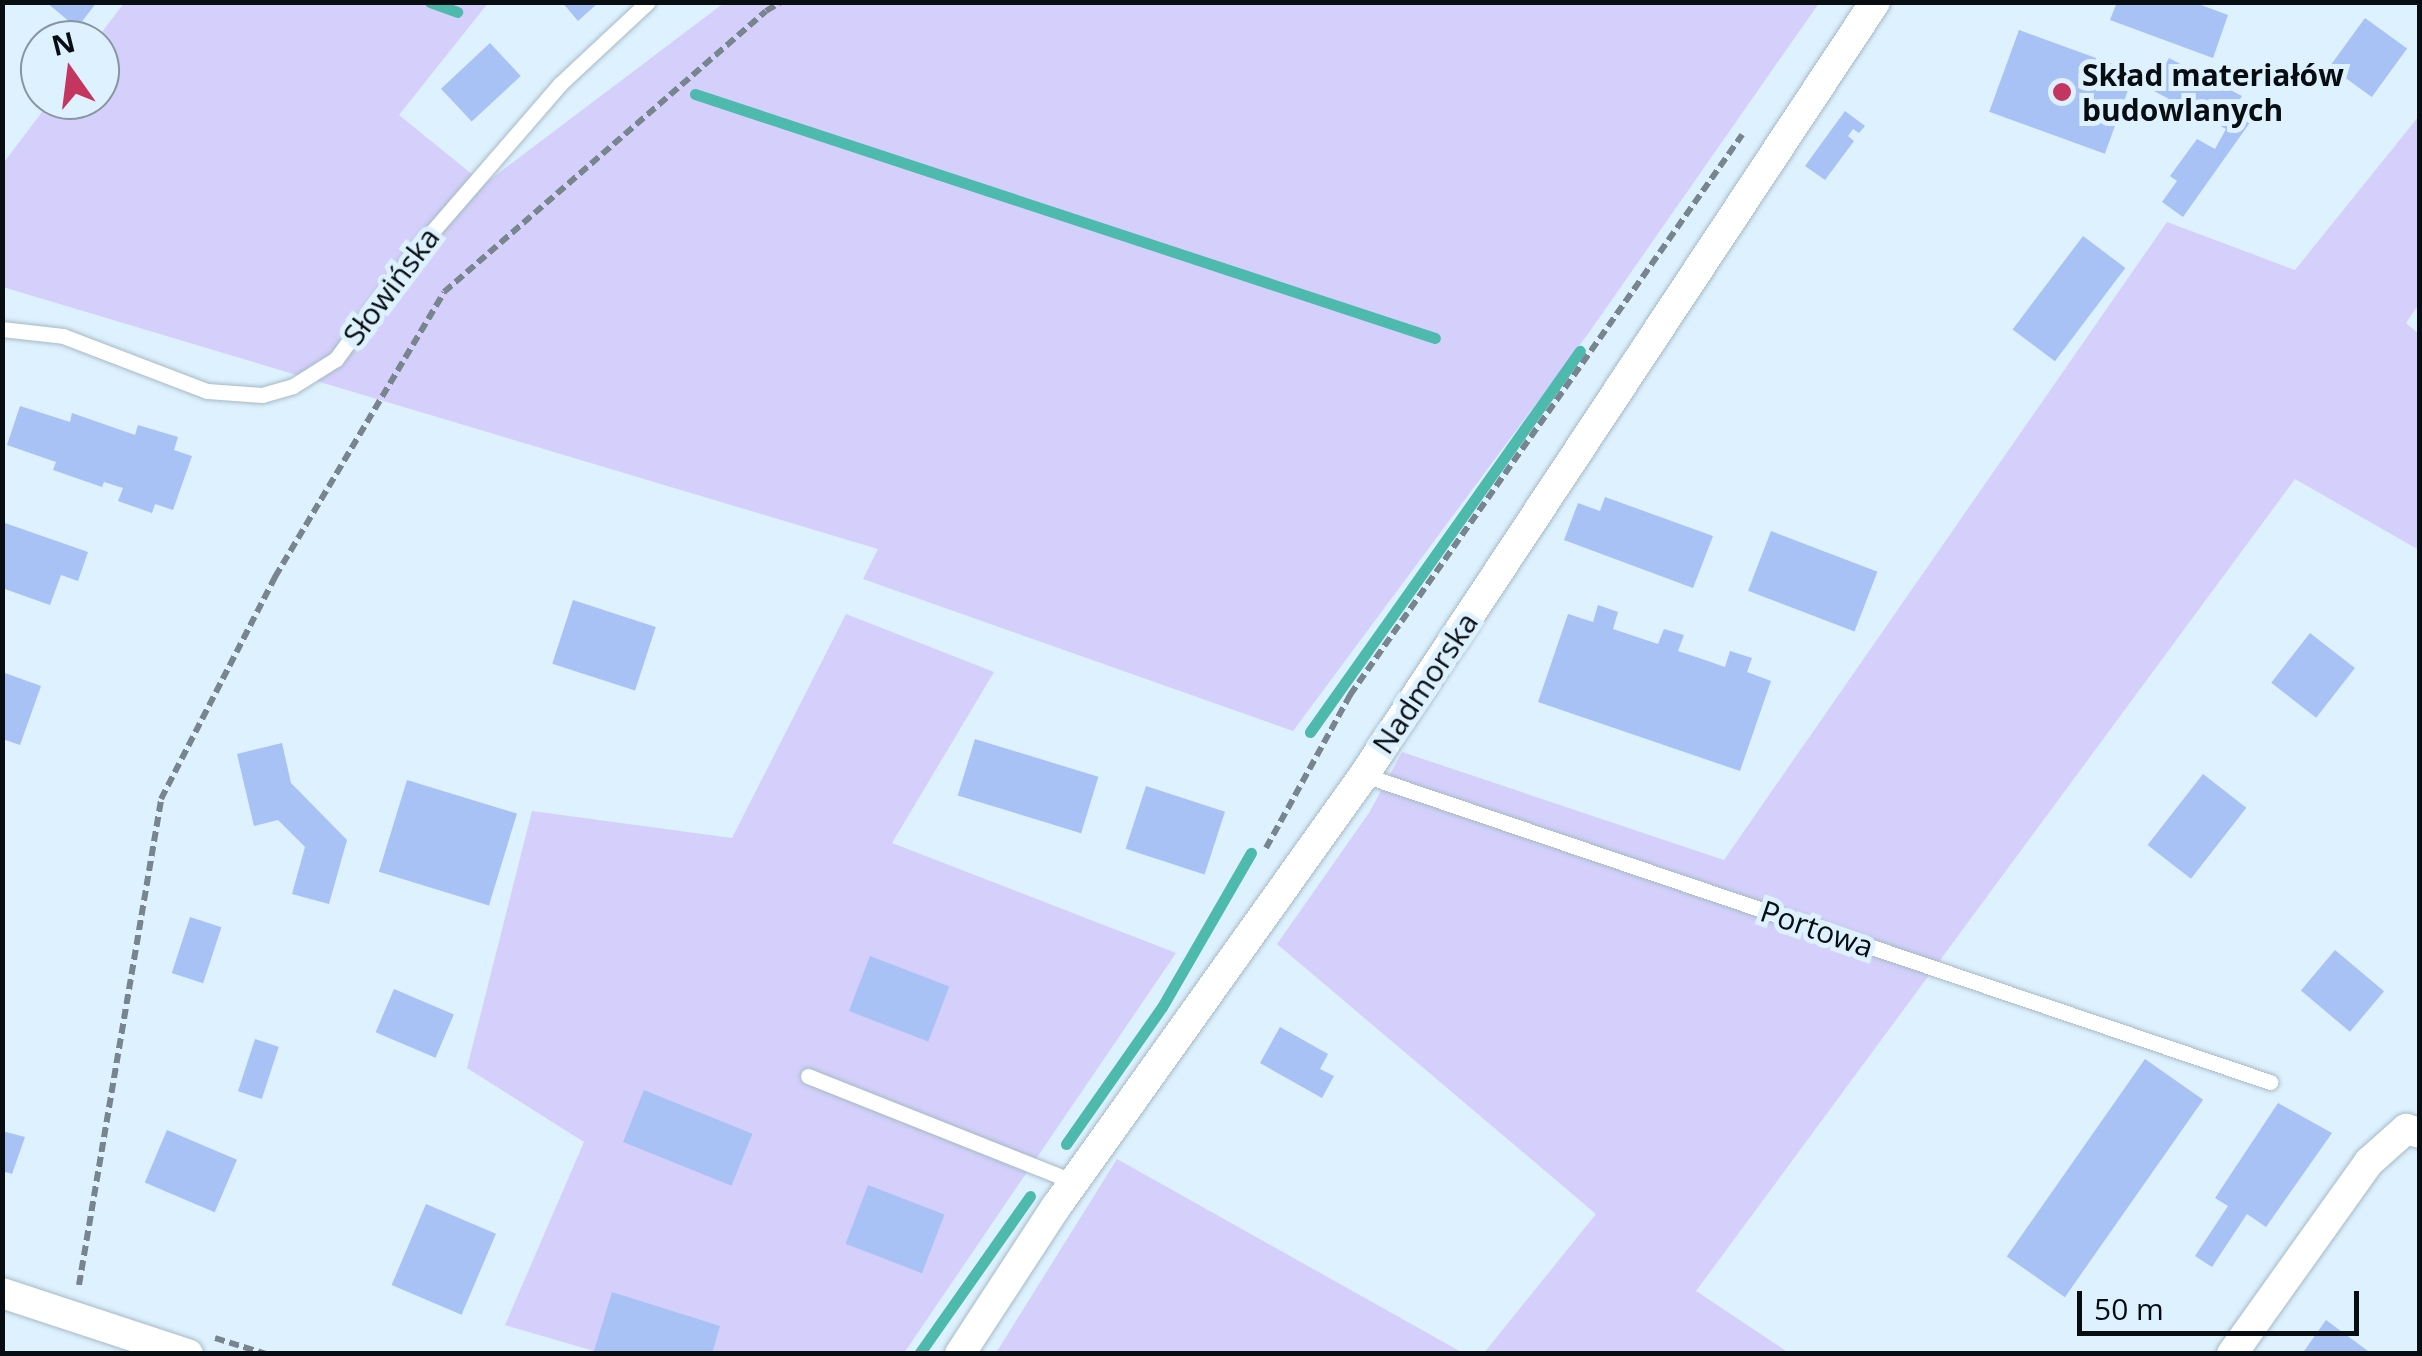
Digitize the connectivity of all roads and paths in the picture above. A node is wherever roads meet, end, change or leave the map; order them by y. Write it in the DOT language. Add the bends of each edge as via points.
graph roads {
  1 [pos="648,2"];
  2 [pos="781,2"];
  3 [pos="1875,2"];
  4 [pos="1746,129"];
  5 [pos="2,328"];
  6 [pos="1364,775"];
  7 [pos="1260,860"];
  8 [pos="808,1076"];
  9 [pos="2270,1082"];
  10 [pos="2420,1133"];
  11 [pos="1074,1182"];
  12 [pos="2,1293"];
  13 [pos="74,1318"];
  14 [pos="188,1354"];
  15 [pos="960,1354"];
  16 [pos="2232,1354"];
  1 -- 5 [label="lane, Słowińska" via="560,84 412,254 336,359 293,386 262,395 207,391 63,336"];
  2 -- 13 [label="path" via="444,292 275,576 161,799"];
  3 -- 6 [label="street, Nadmorska"];
  4 -- 7 [label="path" via="1350,695"];
  6 -- 9 [label="lane, Portowa"];
  6 -- 11 [label="street, Nadmorska"];
  8 -- 11 [label="lane"];
  10 -- 16 [label="street" via="2406,1130 2369,1162"];
  11 -- 15 [label="street, Nadmorska"];
  12 -- 13 [label="street"];
  13 -- 14 [label="street"];
}
